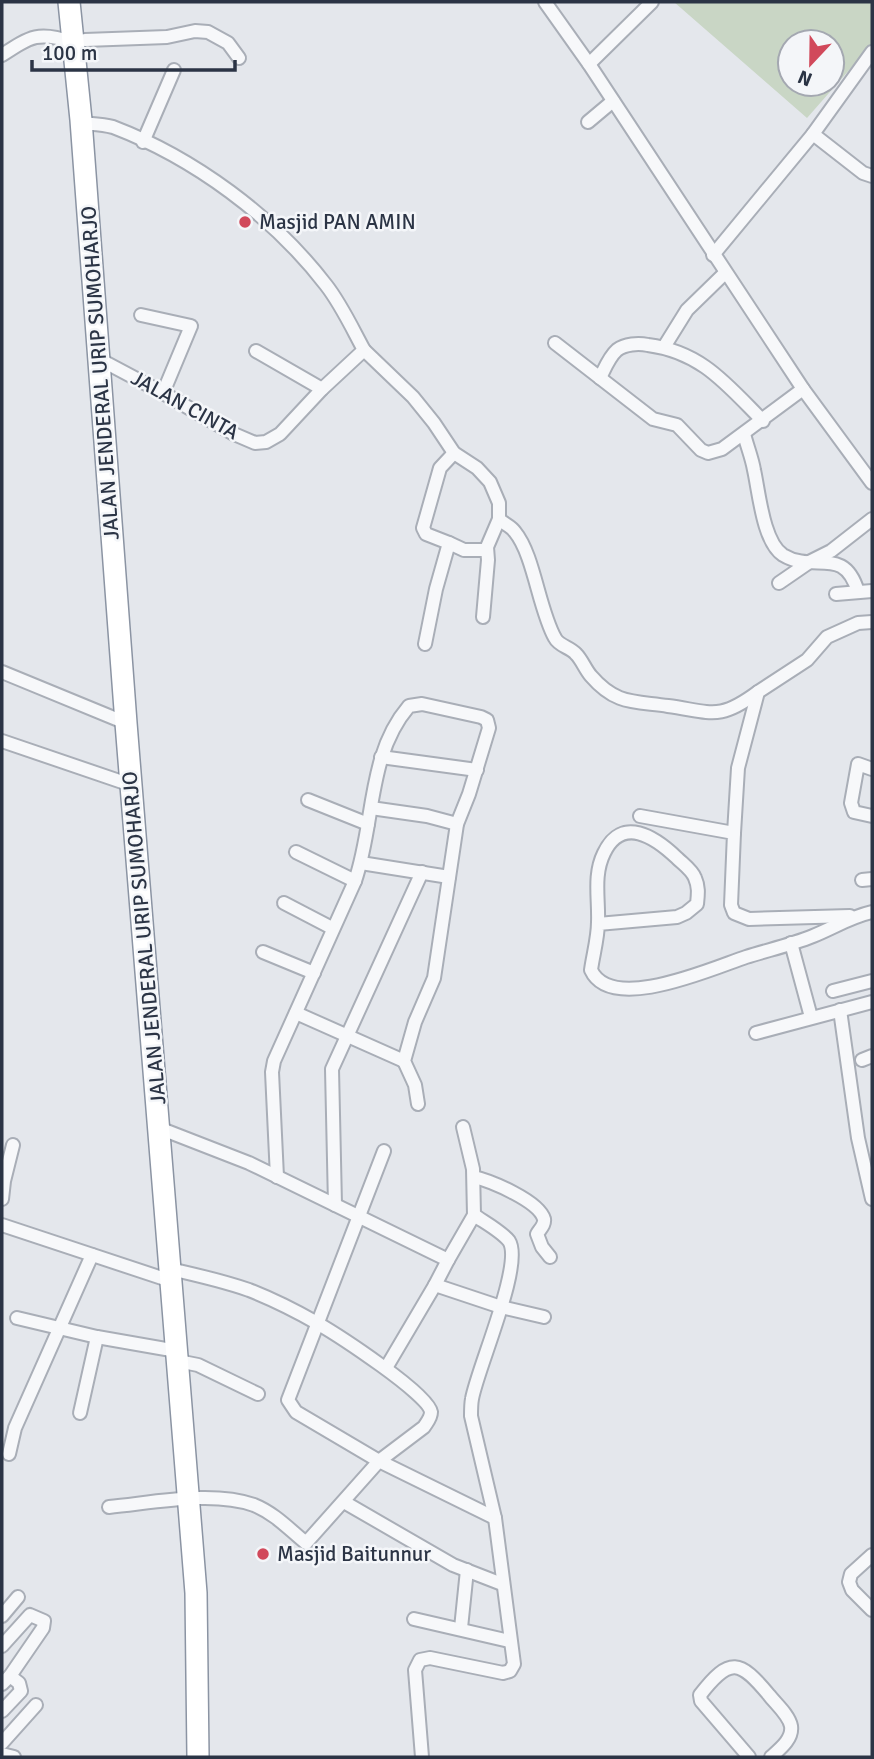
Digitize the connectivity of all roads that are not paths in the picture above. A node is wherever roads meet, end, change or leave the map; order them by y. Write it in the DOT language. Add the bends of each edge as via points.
graph roads {
  1 [pos="69,2"];
  2 [pos="84,2"];
  3 [pos="545,2"];
  4 [pos="652,2"];
  5 [pos="79,41"];
  6 [pos="872,52"];
  7 [pos="2,55"];
  8 [pos="239,58"];
  9 [pos="589,64"];
  10 [pos="174,70"];
  11 [pos="614,101"];
  12 [pos="81,121"];
  13 [pos="588,122"];
  14 [pos="813,134"];
  15 [pos="143,142"];
  16 [pos="872,176"];
  17 [pos="713,255"];
  18 [pos="725,273"];
  19 [pos="141,314"];
  20 [pos="555,343"];
  21 [pos="664,347"];
  22 [pos="364,350"];
  23 [pos="256,351"];
  24 [pos="99,359"];
  25 [pos="600,378"];
  26 [pos="322,389"];
  27 [pos="803,389"];
  28 [pos="163,393"];
  29 [pos="762,421"];
  30 [pos="744,434"];
  31 [pos="454,453"];
  32 [pos="872,483"];
  33 [pos="499,519"];
  34 [pos="872,519"];
  35 [pos="449,543"];
  36 [pos="487,550"];
  37 [pos="811,561"];
  38 [pos="779,583"];
  39 [pos="872,591"];
  40 [pos="858,592"];
  41 [pos="836,594"];
  42 [pos="484,617"];
  43 [pos="872,622"];
  44 [pos="425,644"];
  45 [pos="2,671"];
  46 [pos="758,692"];
  47 [pos="126,723"];
  48 [pos="2,741"];
  49 [pos="381,757"];
  50 [pos="872,769"];
  51 [pos="477,770"];
  52 [pos="131,785"];
  53 [pos="308,800"];
  54 [pos="371,808"];
  55 [pos="640,816"];
  56 [pos="872,816"];
  57 [pos="368,824"];
  58 [pos="457,824"];
  59 [pos="734,833"];
  60 [pos="296,852"];
  61 [pos="361,863"];
  62 [pos="422,873"];
  63 [pos="449,877"];
  64 [pos="355,881"];
  65 [pos="284,903"];
  66 [pos="872,912"];
  67 [pos="854,916"];
  68 [pos="598,924"];
  69 [pos="332,928"];
  70 [pos="791,943"];
  71 [pos="263,952"];
  72 [pos="314,973"];
  73 [pos="872,981"];
  74 [pos="834,990"];
  75 [pos="872,1002"];
  76 [pos="841,1010"];
  77 [pos="296,1013"];
  78 [pos="811,1017"];
  79 [pos="756,1033"];
  80 [pos="349,1037"];
  81 [pos="404,1061"];
  82 [pos="418,1104"];
  83 [pos="463,1127"];
  84 [pos="159,1128"];
  85 [pos="13,1145"];
  86 [pos="384,1151"];
  87 [pos="277,1177"];
  88 [pos="474,1177"];
  89 [pos="2,1199"];
  90 [pos="872,1199"];
  91 [pos="335,1205"];
  92 [pos="474,1215"];
  93 [pos="358,1216"];
  94 [pos="2,1225"];
  95 [pos="92,1255"];
  96 [pos="550,1257"];
  97 [pos="448,1260"];
  98 [pos="171,1275"];
  99 [pos="435,1285"];
  100 [pos="501,1307"];
  101 [pos="544,1317"];
  102 [pos="17,1318"];
  103 [pos="316,1323"];
  104 [pos="58,1329"];
  105 [pos="97,1337"];
  106 [pos="177,1356"];
  107 [pos="386,1368"];
  108 [pos="258,1394"];
  109 [pos="80,1413"];
  110 [pos="9,1454"];
  111 [pos="379,1461"];
  112 [pos="189,1500"];
  113 [pos="344,1502"];
  114 [pos="109,1507"];
  115 [pos="495,1518"];
  116 [pos="872,1555"];
  117 [pos="467,1570"];
  118 [pos="502,1584"];
  119 [pos="18,1597"];
  120 [pos="872,1610"];
  121 [pos="2,1616"];
  122 [pos="414,1619"];
  123 [pos="461,1628"];
  124 [pos="4,1639"];
  125 [pos="509,1641"];
  126 [pos="19,1661"];
  127 [pos="6,1680"];
  128 [pos="36,1705"];
  129 [pos="2,1712"];
  130 [pos="2,1743"];
  131 [pos="2,1754"];
  132 [pos="13,1757"];
  133 [pos="198,1757"];
  134 [pos="422,1757"];
  135 [pos="750,1757"];
  136 [pos="771,1757"];
  1 -- 5 [label="highway, JALAN JENDERAL URIP SUMOHARJO"];
  2 -- 5 [label="highway, JALAN JENDERAL URIP SUMOHARJO"];
  3 -- 9 [label="street"];
  4 -- 9 [label="street"];
  5 -- 7 [label="street" via="51,34 28,39"];
  5 -- 8 [label="street" via="208,32 228,43"];
  5 -- 12 [label="highway, JALAN JENDERAL URIP SUMOHARJO"];
  6 -- 14 [label="street"];
  9 -- 11 [label="street"];
  10 -- 15 [label="street"];
  11 -- 13 [label="street"];
  11 -- 17 [label="street"];
  12 -- 15 [label="street" via="110,126"];
  12 -- 24 [label="highway, JALAN JENDERAL URIP SUMOHARJO"];
  14 -- 16 [label="street"];
  14 -- 17 [label="street"];
  15 -- 22 [label="street" via="215,180 285,238 328,286"];
  17 -- 18 [label="street"];
  18 -- 21 [label="street" via="687,310"];
  18 -- 27 [label="street"];
  19 -- 28 [label="street" via="191,326"];
  20 -- 25 [label="street"];
  21 -- 25 [label="street" via="639,344 620,348"];
  21 -- 29 [label="street" via="702,363"];
  22 -- 26 [label="street, JALAN CINTA"];
  22 -- 31 [label="street" via="413,397"];
  23 -- 26 [label="street"];
  24 -- 28 [label="street, JALAN CINTA"];
  24 -- 47 [label="highway, JALAN JENDERAL URIP SUMOHARJO"];
  25 -- 30 [label="street" via="653,419 677,425 708,453"];
  26 -- 28 [label="street, JALAN CINTA" via="280,434 255,443"];
  27 -- 29 [label="street"];
  27 -- 32 [label="street"];
  29 -- 30 [label="street"];
  30 -- 37 [label="street" via="773,543 783,555"];
  31 -- 33 [label="street" via="491,482"];
  31 -- 35 [label="street" via="440,468 423,528 426,534"];
  33 -- 36 [label="street"];
  33 -- 46 [label="street" via="515,531 523,545 557,642 574,651 609,693 618,699 708,714 728,712"];
  34 -- 37 [label="street"];
  35 -- 36 [label="street" via="464,550"];
  35 -- 44 [label="street"];
  36 -- 42 [label="street"];
  37 -- 38 [label="street"];
  37 -- 40 [label="street" via="849,570"];
  39 -- 40 [label="street"];
  40 -- 41 [label="street"];
  43 -- 46 [label="street" via="827,637 807,660"];
  45 -- 47 [label="street"];
  46 -- 59 [label="street" via="738,768"];
  47 -- 52 [label="highway, JALAN JENDERAL URIP SUMOHARJO"];
  48 -- 52 [label="street"];
  49 -- 51 [label="street"];
  49 -- 51 [label="street" via="403,713 409,706 422,704 487,720 489,728"];
  49 -- 54 [label="street"];
  50 -- 56 [label="street" via="858,764 851,803 853,812"];
  51 -- 58 [label="street"];
  52 -- 84 [label="highway, JALAN JENDERAL URIP SUMOHARJO"];
  53 -- 57 [label="street"];
  54 -- 57 [label="street"];
  54 -- 58 [label="street"];
  55 -- 59 [label="street"];
  57 -- 61 [label="street"];
  58 -- 63 [label="street"];
  59 -- 67 [label="street" via="734,913 750,919"];
  60 -- 64 [label="street"];
  61 -- 62 [label="street"];
  61 -- 64 [label="street"];
  62 -- 63 [label="street"];
  62 -- 80 [label="street"];
  63 -- 81 [label="street" via="434,978"];
  64 -- 69 [label="street"];
  65 -- 69 [label="street"];
  66 -- 67 [label="street"];
  67 -- 70 [label="street"];
  68 -- 68 [label="street" via="597,871 612,840 623,832 639,833 663,845 694,875 697,904 686,914"];
  68 -- 70 [label="street" via="591,970 601,984 618,988 673,983"];
  69 -- 72 [label="street"];
  70 -- 78 [label="street"];
  71 -- 72 [label="street"];
  72 -- 77 [label="street"];
  73 -- 74 [label="street"];
  75 -- 76 [label="street"];
  76 -- 78 [label="street"];
  76 -- 90 [label="street" via="858,1138"];
  77 -- 80 [label="street"];
  77 -- 87 [label="street" via="272,1072"];
  78 -- 79 [label="street"];
  80 -- 81 [label="street"];
  80 -- 91 [label="street" via="332,1069"];
  81 -- 82 [label="street"];
  83 -- 88 [label="street"];
  84 -- 87 [label="street"];
  84 -- 98 [label="highway, JALAN JENDERAL URIP SUMOHARJO"];
  85 -- 89 [label="street"];
  86 -- 93 [label="street"];
  87 -- 91 [label="street"];
  88 -- 92 [label="street"];
  88 -- 96 [label="street" via="513,1192 538,1210 544,1218 538,1241"];
  91 -- 93 [label="street"];
  92 -- 97 [label="street"];
  92 -- 100 [label="street" via="508,1240 512,1250"];
  93 -- 97 [label="street"];
  93 -- 103 [label="street"];
  94 -- 95 [label="street"];
  95 -- 98 [label="street"];
  95 -- 104 [label="street"];
  97 -- 99 [label="street"];
  98 -- 103 [label="street" via="210,1278 251,1291"];
  98 -- 106 [label="highway, JALAN JENDERAL URIP SUMOHARJO"];
  99 -- 100 [label="street"];
  99 -- 107 [label="street"];
  100 -- 101 [label="street"];
  100 -- 115 [label="street" via="472,1399 471,1416"];
  102 -- 104 [label="street"];
  103 -- 107 [label="street"];
  103 -- 111 [label="street" via="288,1399 296,1412"];
  104 -- 105 [label="street"];
  104 -- 110 [label="street" via="15,1428"];
  105 -- 106 [label="street"];
  105 -- 109 [label="street"];
  106 -- 108 [label="street"];
  106 -- 112 [label="highway, JALAN JENDERAL URIP SUMOHARJO"];
  107 -- 111 [label="street" via="431,1411 424,1427"];
  111 -- 113 [label="street"];
  111 -- 115 [label="street"];
  112 -- 113 [label="street" via="230,1498 254,1505 306,1543"];
  112 -- 114 [label="street"];
  112 -- 133 [label="highway, JALAN JENDERAL URIP SUMOHARJO" via="196,1593"];
  113 -- 117 [label="street"];
  115 -- 118 [label="street"];
  116 -- 120 [label="street" via="851,1574 849,1582"];
  117 -- 118 [label="street"];
  117 -- 123 [label="street"];
  118 -- 125 [label="street"];
  119 -- 121 [label="street"];
  122 -- 123 [label="street"];
  123 -- 125 [label="street"];
  124 -- 126 [label="street"];
  124 -- 126 [label="street" via="30,1615 45,1623"];
  125 -- 134 [label="street" via="514,1664 503,1673 430,1658 420,1660 415,1670"];
  126 -- 127 [label="street"];
  127 -- 129 [label="street" via="19,1683 21,1691"];
  128 -- 130 [label="street"];
  131 -- 132 [label="street"];
  135 -- 136 [label="street" via="700,1695 726,1668 735,1666 755,1678 788,1719 789,1737"];
}
